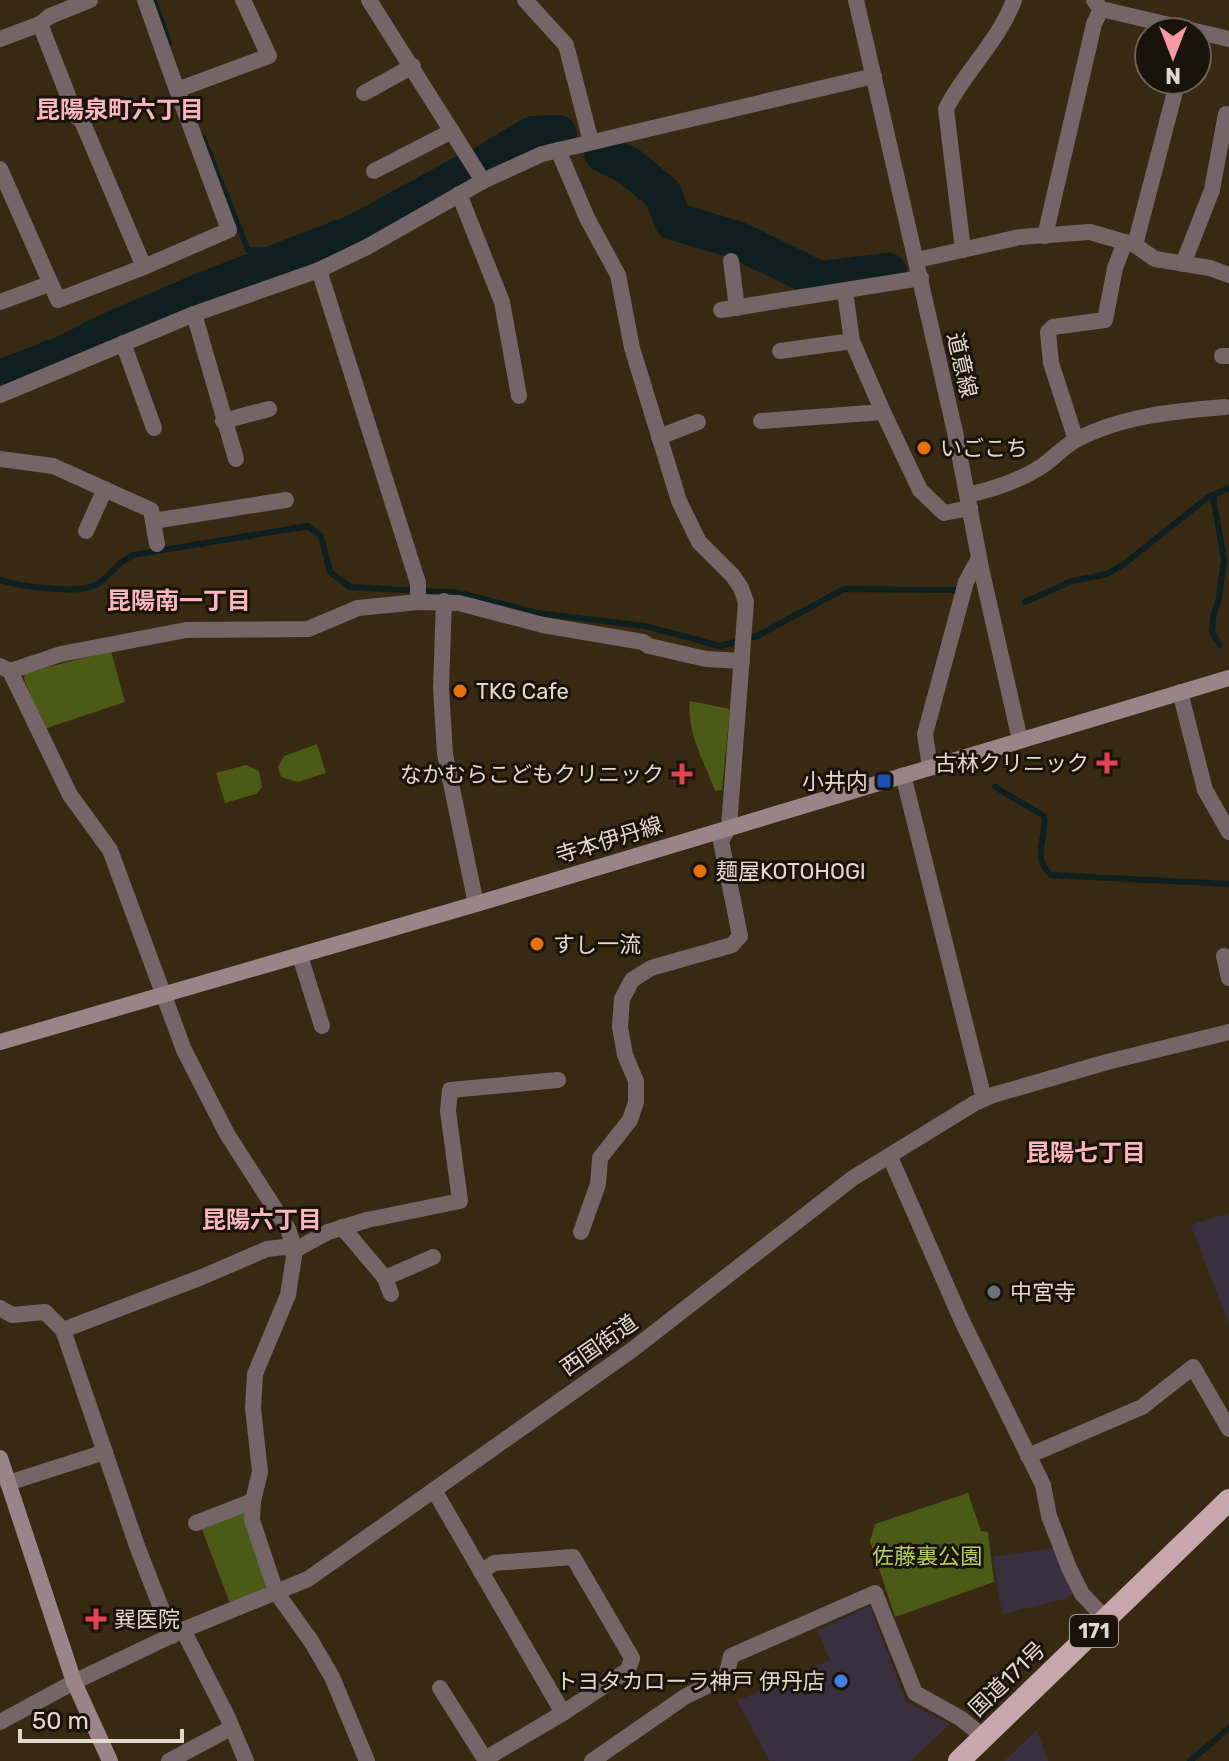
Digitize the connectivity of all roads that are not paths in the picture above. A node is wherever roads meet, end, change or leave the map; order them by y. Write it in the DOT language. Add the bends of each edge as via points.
graph roads {
  1 [pos="90,0"];
  2 [pos="145,0"];
  3 [pos="243,0"];
  4 [pos="369,0"];
  5 [pos="525,0"];
  6 [pos="856,0"];
  7 [pos="1014,0"];
  8 [pos="1098,4"];
  9 [pos="1139,16"];
  10 [pos="40,24"];
  11 [pos="0,39"];
  12 [pos="413,66"];
  13 [pos="874,76"];
  14 [pos="177,90"];
  15 [pos="364,93"];
  16 [pos="1173,96"];
  17 [pos="1226,114"];
  18 [pos="452,131"];
  19 [pos="591,142"];
  20 [pos="558,150"];
  21 [pos="0,169"];
  22 [pos="374,171"];
  23 [pos="483,181"];
  24 [pos="459,194"];
  25 [pos="1045,236"];
  26 [pos="1130,244"];
  27 [pos="963,250"];
  28 [pos="917,260"];
  29 [pos="731,261"];
  30 [pos="1183,264"];
  31 [pos="144,267"];
  32 [pos="319,270"];
  33 [pos="1229,275"];
  34 [pos="921,278"];
  35 [pos="49,284"];
  36 [pos="845,292"];
  37 [pos="0,302"];
  38 [pos="194,314"];
  39 [pos="852,341"];
  40 [pos="123,343"];
  41 [pos="780,351"];
  42 [pos="0,395"];
  43 [pos="519,396"];
  44 [pos="1225,407"];
  45 [pos="269,409"];
  46 [pos="883,412"];
  47 [pos="223,421"];
  48 [pos="698,422"];
  49 [pos="773,426"];
  50 [pos="154,428"];
  51 [pos="659,437"];
  52 [pos="1076,440"];
  53 [pos="0,459"];
  54 [pos="236,459"];
  55 [pos="105,489"];
  56 [pos="286,500"];
  57 [pos="969,502"];
  58 [pos="153,521"];
  59 [pos="86,531"];
  60 [pos="157,544"];
  61 [pos="979,558"];
  62 [pos="444,601"];
  63 [pos="418,602"];
  64 [pos="742,661"];
  65 [pos="5,668"];
  66 [pos="1229,678"];
  67 [pos="1180,692"];
  68 [pos="1020,740"];
  69 [pos="930,767"];
  70 [pos="903,775"];
  71 [pos="729,827"];
  72 [pos="1229,832"];
  73 [pos="476,904"];
  74 [pos="300,956"];
  75 [pos="1224,956"];
  76 [pos="1229,978"];
  77 [pos="162,995"];
  78 [pos="324,1020"];
  79 [pos="1229,1032"];
  80 [pos="0,1042"];
  81 [pos="558,1080"];
  82 [pos="984,1099"];
  83 [pos="890,1157"];
  84 [pos="342,1227"];
  85 [pos="581,1232"];
  86 [pos="295,1250"];
  87 [pos="433,1257"];
  88 [pos="0,1308"];
  89 [pos="63,1330"];
  90 [pos="1229,1429"];
  91 [pos="105,1452"];
  92 [pos="1028,1456"];
  93 [pos="0,1458"];
  94 [pos="8,1483"];
  95 [pos="434,1490"];
  96 [pos="1229,1500"];
  97 [pos="253,1501"];
  98 [pos="196,1523"];
  99 [pos="481,1572"];
  100 [pos="276,1592"];
  101 [pos="1106,1619"];
  102 [pos="178,1633"];
  103 [pos="74,1682"];
  104 [pos="440,1688"];
  105 [pos="563,1713"];
  106 [pos="0,1722"];
  107 [pos="231,1728"];
  108 [pos="984,1737"];
  109 [pos="110,1761"];
  110 [pos="169,1761"];
  111 [pos="246,1761"];
  112 [pos="367,1761"];
  113 [pos="592,1761"];
  114 [pos="959,1761"];
  1 -- 10 [label="street"];
  2 -- 14 [label="street"];
  3 -- 14 [label="street" via="269,56"];
  4 -- 12 [label="street"];
  5 -- 19 [label="street" via="566,45"];
  6 -- 13 [label="street, 道意線"];
  7 -- 27 [label="street" via="946,109"];
  8 -- 9 [label="street"];
  8 -- 25 [label="street"];
  10 -- 11 [label="street"];
  10 -- 31 [label="street"];
  12 -- 15 [label="street"];
  12 -- 18 [label="street"];
  13 -- 19 [label="street"];
  13 -- 28 [label="street, 道意線"];
  14 -- 31 [label="street" via="229,230"];
  16 -- 26 [label="street"];
  17 -- 30 [label="street" via="1212,190"];
  18 -- 22 [label="street"];
  18 -- 23 [label="street"];
  19 -- 20 [label="street"];
  20 -- 23 [label="street"];
  20 -- 51 [label="street" via="618,275 632,348"];
  21 -- 35 [label="street"];
  23 -- 24 [label="street"];
  24 -- 32 [label="street"];
  24 -- 43 [label="street" via="502,302"];
  25 -- 26 [label="street" via="1090,232"];
  25 -- 27 [label="street"];
  26 -- 30 [label="street" via="1155,259"];
  26 -- 52 [label="street" via="1115,268 1105,320 1048,332 1051,363"];
  27 -- 28 [label="street"];
  28 -- 34 [label="street, 道意線"];
  29 -- 36 [label="street" via="729,309 781,310"];
  30 -- 33 [label="street"];
  31 -- 35 [label="street" via="58,300"];
  32 -- 38 [label="street"];
  32 -- 63 [label="street" via="418,583"];
  34 -- 36 [label="street"];
  34 -- 57 [label="street, 道意線"];
  35 -- 37 [label="street"];
  36 -- 39 [label="street"];
  38 -- 40 [label="street"];
  38 -- 47 [label="street"];
  39 -- 41 [label="street"];
  39 -- 46 [label="street"];
  40 -- 42 [label="street"];
  40 -- 50 [label="street"];
  44 -- 52 [label="street" via="1148,417"];
  45 -- 47 [label="street"];
  46 -- 49 [label="street"];
  46 -- 57 [label="street" via="920,490 944,513"];
  47 -- 54 [label="street"];
  48 -- 51 [label="street"];
  51 -- 64 [label="street" via="679,501 699,542 741,588 746,602"];
  52 -- 57 [label="street" via="1040,467"];
  53 -- 55 [label="street" via="53,466"];
  55 -- 58 [label="street" via="151,510"];
  55 -- 59 [label="street"];
  56 -- 58 [label="street"];
  57 -- 61 [label="street, 道意線"];
  58 -- 60 [label="street"];
  61 -- 68 [label="street, 道意線"];
  61 -- 69 [label="street" via="966,582 925,734"];
  62 -- 63 [label="street"];
  62 -- 64 [label="street" via="706,659"];
  62 -- 73 [label="street" via="445,754"];
  63 -- 65 [label="street" via="358,608 308,629 186,630"];
  64 -- 71 [label="street"];
  65 -- 77 [label="street" via="70,795 110,850"];
  66 -- 67 [label="main road, 寺本伊丹線"];
  67 -- 68 [label="main road, 寺本伊丹線"];
  67 -- 72 [label="street" via="1205,790"];
  68 -- 69 [label="main road, 寺本伊丹線"];
  69 -- 70 [label="main road, 寺本伊丹線"];
  70 -- 71 [label="main road, 寺本伊丹線"];
  70 -- 82 [label="street"];
  71 -- 73 [label="main road, 寺本伊丹線"];
  71 -- 85 [label="street" via="721,841 740,936 732,945 651,968 632,980 622,999 620,1027 636,1081 636,1102 630,1120 600,1158 598,1184"];
  73 -- 74 [label="main road, 寺本伊丹線"];
  74 -- 77 [label="main road, 寺本伊丹線"];
  74 -- 78 [label="street"];
  75 -- 76 [label="street"];
  77 -- 80 [label="main road, 寺本伊丹線"];
  77 -- 86 [label="street" via="227,1134 288,1229"];
  79 -- 82 [label="street, 西国街道"];
  81 -- 84 [label="street" via="450,1090 460,1201 383,1211"];
  82 -- 83 [label="street, 西国街道"];
  83 -- 92 [label="street"];
  83 -- 95 [label="street, 西国街道" via="853,1178 632,1350"];
  84 -- 86 [label="street"];
  84 -- 87 [label="street" via="388,1286"];
  86 -- 89 [label="street" via="267,1249"];
  86 -- 97 [label="street" via="288,1295 255,1374 260,1472"];
  88 -- 89 [label="street" via="12,1315 45,1312"];
  89 -- 91 [label="street"];
  90 -- 92 [label="street" via="1193,1367 1142,1407"];
  91 -- 94 [label="street"];
  91 -- 102 [label="street" via="137,1546"];
  92 -- 101 [label="street" via="1043,1485 1069,1568 1082,1594"];
  93 -- 94 [label="main road"];
  94 -- 103 [label="main road"];
  95 -- 99 [label="street"];
  95 -- 100 [label="street, 西国街道" via="308,1579"];
  96 -- 101 [label="highway, 国道171号 / 171"];
  97 -- 98 [label="street"];
  97 -- 100 [label="street" via="252,1520"];
  99 -- 105 [label="street"];
  99 -- 105 [label="street" via="494,1563 573,1557 632,1658 621,1677"];
  100 -- 102 [label="street, 西国街道"];
  100 -- 112 [label="street" via="332,1677"];
  101 -- 108 [label="highway, 国道171号 / 171"];
  102 -- 103 [label="street, 西国街道"];
  102 -- 107 [label="street"];
  103 -- 106 [label="street, 西国街道"];
  103 -- 109 [label="main road"];
  104 -- 105 [label="street" via="485,1759"];
  107 -- 110 [label="street"];
  107 -- 111 [label="street"];
  108 -- 113 [label="street" via="915,1693 875,1593 731,1656 726,1677 686,1696"];
  108 -- 114 [label="highway, 国道171号 / 171"];
}
